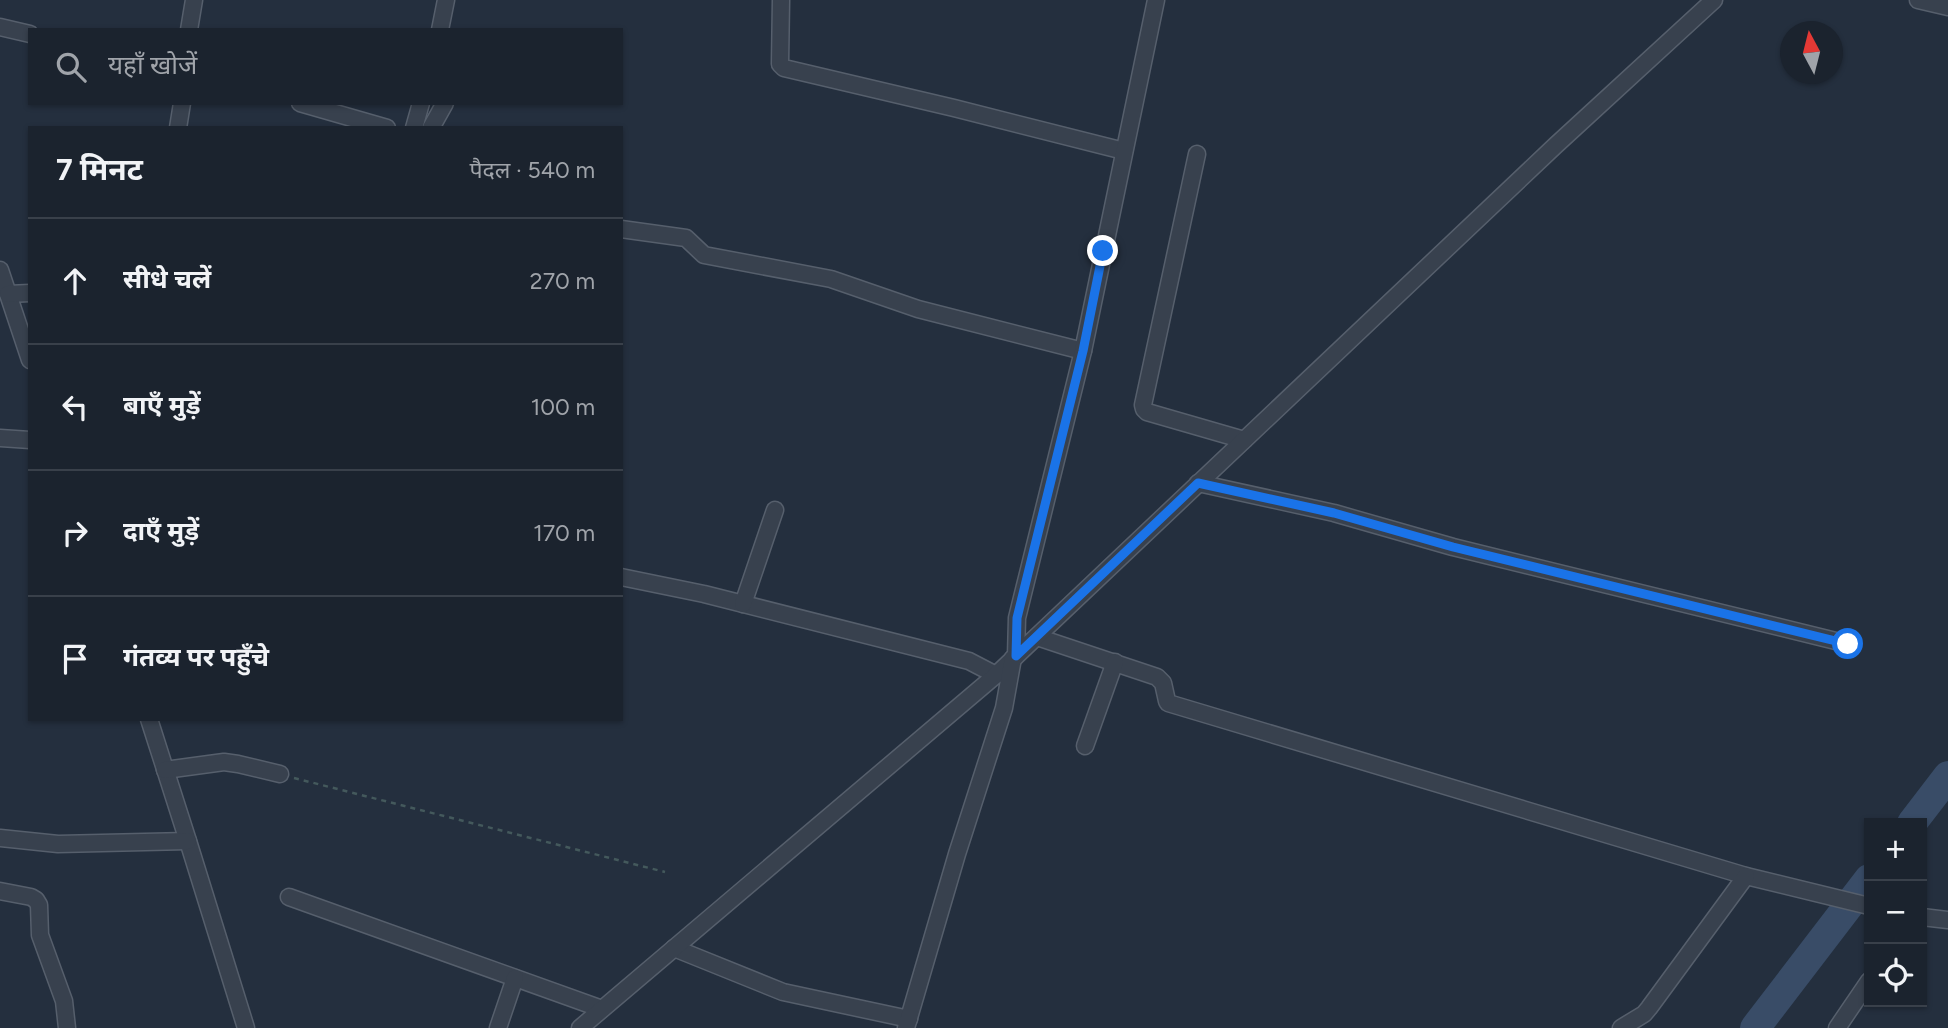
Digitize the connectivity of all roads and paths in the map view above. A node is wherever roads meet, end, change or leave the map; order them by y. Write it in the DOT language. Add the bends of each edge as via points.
graph roads {
  1 [pos="194,0"];
  2 [pos="446,0"];
  3 [pos="780,0"];
  4 [pos="1156,0"];
  5 [pos="1714,0"];
  6 [pos="1918,0"];
  7 [pos="1948,7"];
  8 [pos="0,27"];
  9 [pos="189,28"];
  10 [pos="440,28"];
  11 [pos="28,34"];
  12 [pos="182,105"];
  13 [pos="307,105"];
  14 [pos="420,105"];
  15 [pos="444,105"];
  16 [pos="178,126"];
  17 [pos="380,126"];
  18 [pos="415,126"];
  19 [pos="432,126"];
  20 [pos="1124,151"];
  21 [pos="1198,154"];
  22 [pos="623,229"];
  23 [pos="0,270"];
  24 [pos="28,293"];
  25 [pos="8,294"];
  26 [pos="1083,351"];
  27 [pos="28,354"];
  28 [pos="0,438"];
  29 [pos="28,440"];
  30 [pos="1244,440"];
  31 [pos="1198,483"];
  32 [pos="775,510"];
  33 [pos="623,577"];
  34 [pos="743,604"];
  35 [pos="1037,637"];
  36 [pos="1848,644"];
  37 [pos="1015,657"];
  38 [pos="1115,662"];
  39 [pos="996,675"];
  40 [pos="150,721"];
  41 [pos="1085,746"];
  42 [pos="165,770"];
  43 [pos="280,774"];
  44 [pos="0,838"];
  45 [pos="188,841"];
  46 [pos="665,872"];
  47 [pos="1746,876"];
  48 [pos="0,891"];
  49 [pos="289,897"];
  50 [pos="1864,905"];
  51 [pos="1927,918"];
  52 [pos="1948,920"];
  53 [pos="674,948"];
  54 [pos="515,978"];
  55 [pos="1864,988"];
  56 [pos="602,1009"];
  57 [pos="908,1023"];
  58 [pos="67,1028"];
  59 [pos="246,1028"];
  60 [pos="498,1028"];
  61 [pos="580,1028"];
  62 [pos="1621,1028"];
  63 [pos="1837,1028"];
  1 -- 9 [label="street"];
  2 -- 10 [label="street"];
  3 -- 20 [label="street" via="780,64 784,68"];
  4 -- 20 [label="street"];
  5 -- 30 [label="street"];
  6 -- 7 [label="street"];
  8 -- 11 [label="street"];
  12 -- 16 [label="street"];
  13 -- 17 [label="street"];
  14 -- 18 [label="street"];
  15 -- 19 [label="street"];
  20 -- 26 [label="street"];
  21 -- 30 [label="street" via="1143,405 1147,412"];
  22 -- 26 [label="street" via="686,238 704,255 831,279 918,309"];
  23 -- 25 [label="street"];
  24 -- 25 [label="street"];
  25 -- 27 [label="street"];
  26 -- 37 [label="street" via="1017,618"];
  28 -- 29 [label="street"];
  30 -- 31 [label="street"];
  31 -- 35 [label="street"];
  31 -- 36 [label="street" via="1334,513 1453,547"];
  32 -- 34 [label="street"];
  33 -- 34 [label="street"];
  34 -- 39 [label="street" via="969,662"];
  35 -- 37 [label="street"];
  35 -- 38 [label="street"];
  37 -- 39 [label="street"];
  37 -- 57 [label="street" via="1004,708"];
  38 -- 41 [label="street"];
  38 -- 47 [label="street" via="1157,677 1163,682 1168,703"];
  39 -- 53 [label="street"];
  40 -- 42 [label="street"];
  42 -- 43 [label="street" via="224,762"];
  42 -- 45 [label="street"];
  43 -- 46 [label="path"];
  44 -- 45 [label="street" via="58,844"];
  45 -- 59 [label="street"];
  47 -- 50 [label="street"];
  47 -- 62 [label="street" via="1649,1008"];
  48 -- 58 [label="street" via="31,897 39,905 40,935 64,1001"];
  49 -- 54 [label="street"];
  51 -- 52 [label="street"];
  53 -- 56 [label="street"];
  53 -- 57 [label="street" via="783,992"];
  54 -- 56 [label="street"];
  54 -- 60 [label="street"];
  55 -- 63 [label="street"];
  56 -- 61 [label="street"];
}
